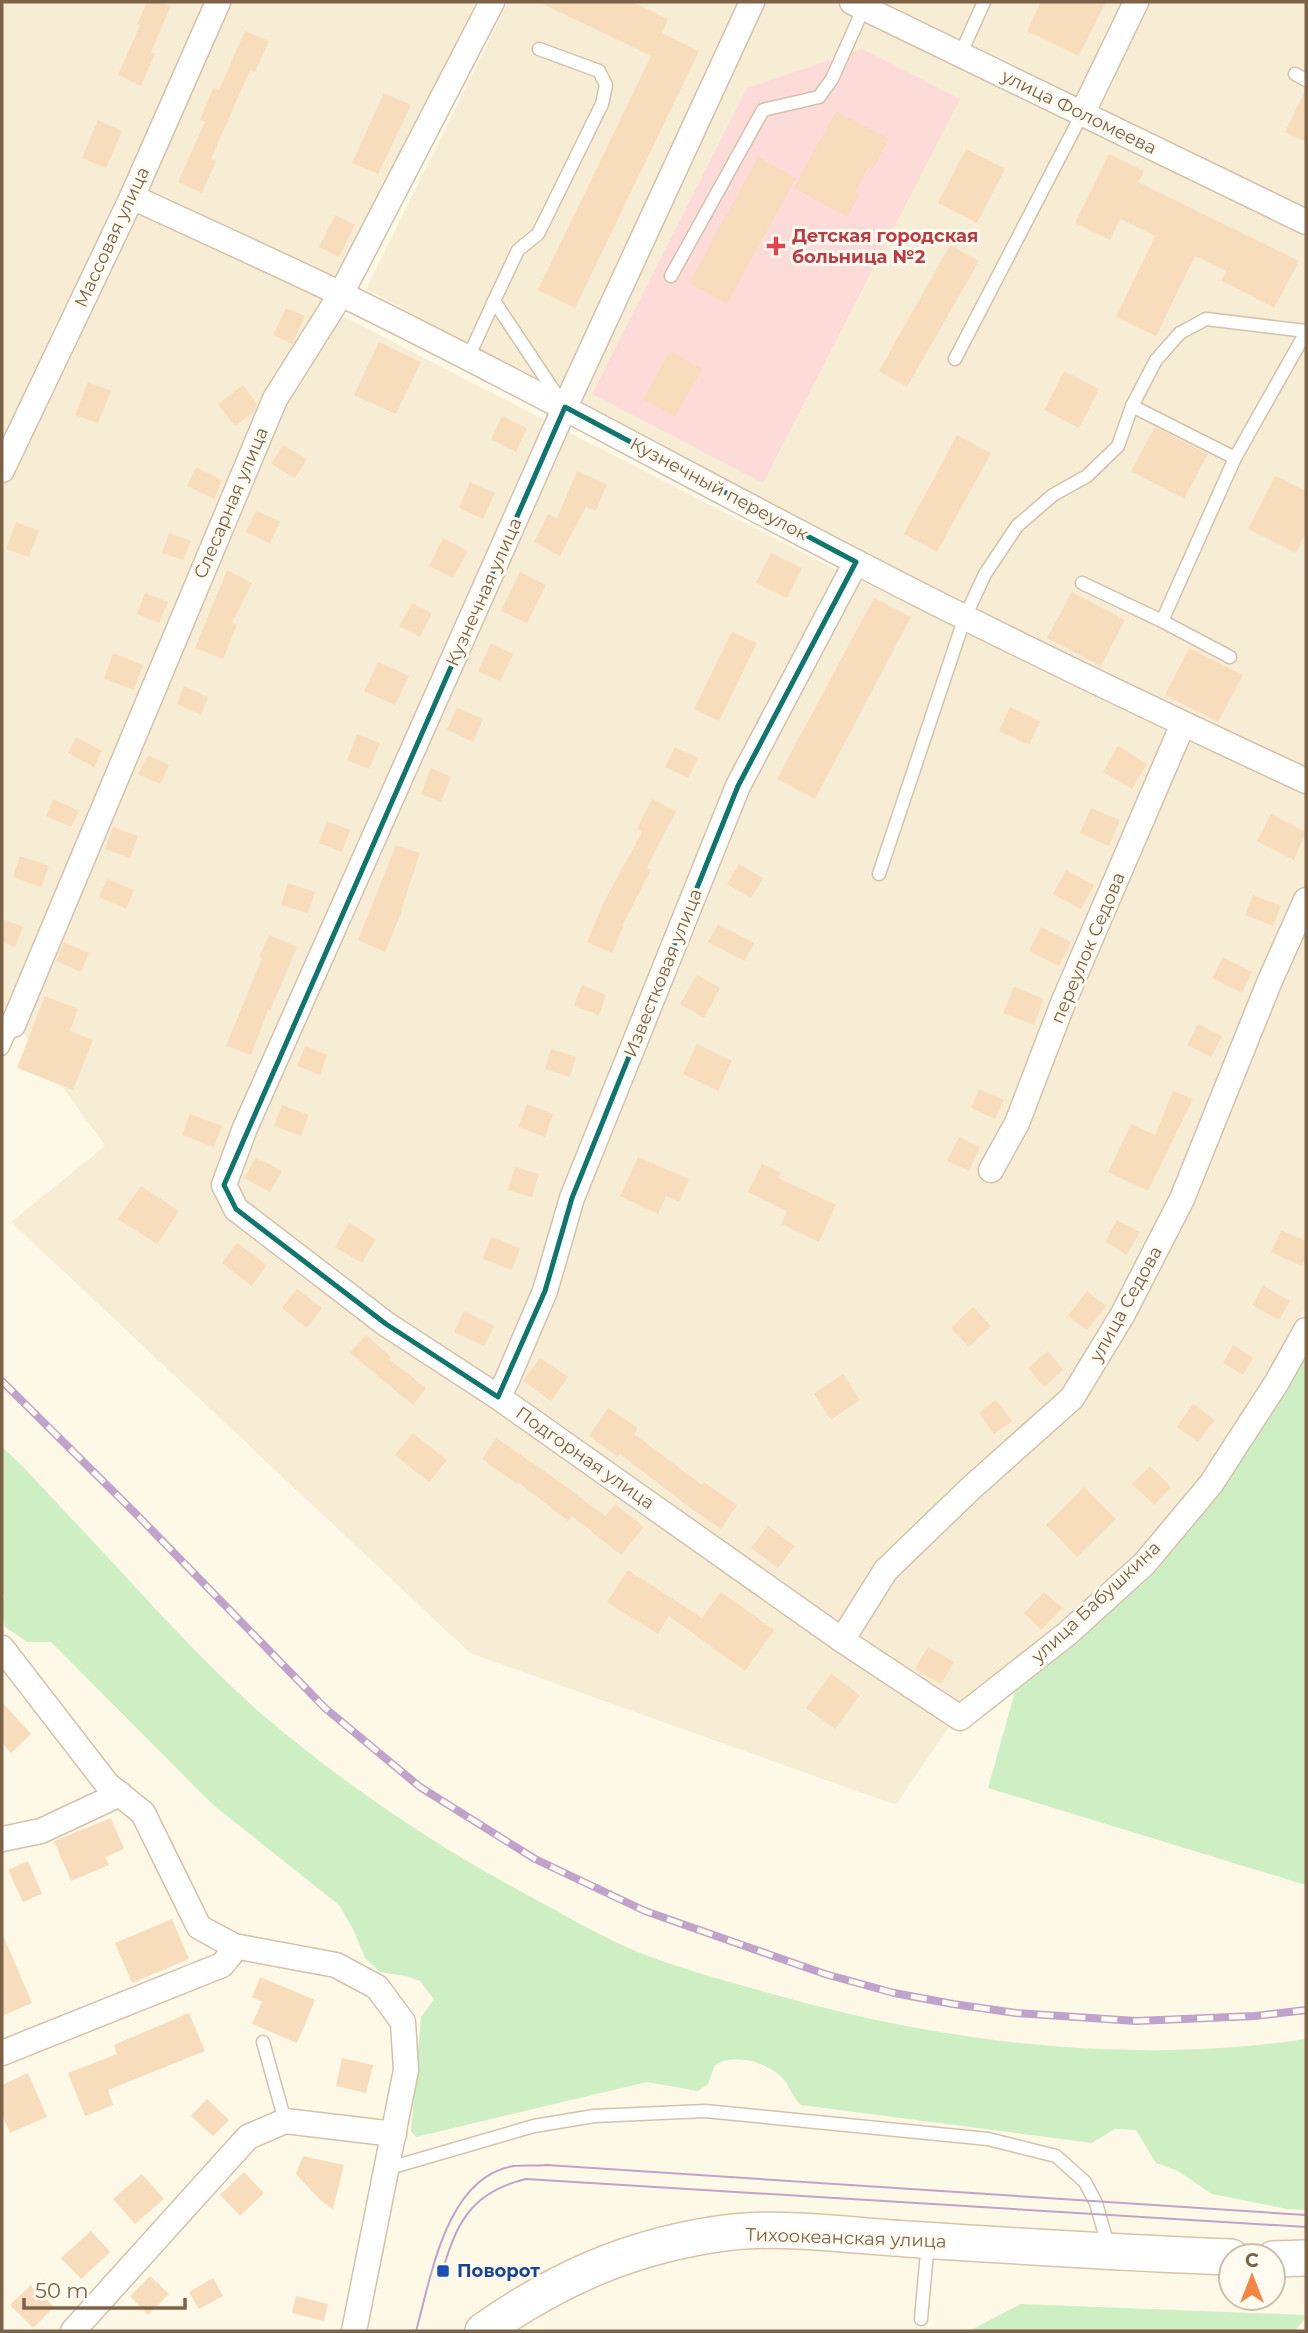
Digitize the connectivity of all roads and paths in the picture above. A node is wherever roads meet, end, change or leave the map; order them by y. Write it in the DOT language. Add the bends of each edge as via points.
graph roads {
  1 [pos="218,2"];
  2 [pos="492,2"];
  3 [pos="752,2"];
  4 [pos="984,2"];
  5 [pos="1136,2"];
  6 [pos="861,4"];
  7 [pos="539,49"];
  8 [pos="960,55"];
  9 [pos="1083,114"];
  10 [pos="132,197"];
  11 [pos="1306,222"];
  12 [pos="671,276"];
  13 [pos="341,294"];
  14 [pos="494,301"];
  15 [pos="1306,331"];
  16 [pos="468,358"];
  17 [pos="955,359"];
  18 [pos="1132,406"];
  19 [pos="565,407"];
  20 [pos="1235,458"];
  21 [pos="2,470"];
  22 [pos="856,562"];
  23 [pos="1082,583"];
  24 [pos="965,617"];
  25 [pos="1162,621"];
  26 [pos="1230,657"];
  27 [pos="1183,724"];
  28 [pos="1306,781"];
  29 [pos="879,874"];
  30 [pos="1306,900"];
  31 [pos="13,1025"];
  32 [pos="2,1049"];
  33 [pos="991,1170"];
  34 [pos="224,1185"];
  35 [pos="1306,1329"];
  36 [pos="498,1396"];
  37 [pos="842,1640"];
  38 [pos="2,1648"];
  39 [pos="960,1718"];
  40 [pos="120,1794"];
  41 [pos="2,1839"];
  42 [pos="234,1946"];
  43 [pos="263,2042"];
  44 [pos="2,2053"];
  45 [pos="285,2121"];
  46 [pos="394,2134"];
  47 [pos="387,2169"];
  48 [pos="928,2241"];
  49 [pos="1110,2252"];
  50 [pos="1217,2256"];
  51 [pos="1306,2258"];
  52 [pos="1287,2259"];
  53 [pos="921,2319"];
  54 [pos="73,2331"];
  55 [pos="354,2331"];
  56 [pos="483,2331"];
  1 -- 10 [label="street, Массовая улица"];
  2 -- 13 [label="street, Слесарная улица"];
  3 -- 19 [label="street, Кузнечная улица"];
  4 -- 8 [label="lane"];
  5 -- 9 [label="street"];
  6 -- 8 [label="street, улица Фоломеева"];
  6 -- 12 [label="lane" via="832,79 819,97 762,110"];
  7 -- 14 [label="lane" via="599,71 606,85 602,104 538,234 518,250"];
  8 -- 9 [label="street, улица Фоломеева"];
  9 -- 11 [label="street, улица Фоломеева"];
  9 -- 17 [label="lane"];
  10 -- 13 [label="street, Кузнечный переулок"];
  10 -- 21 [label="street, Массовая улица"];
  13 -- 16 [label="street, Кузнечный переулок"];
  13 -- 31 [label="street, Слесарная улица" via="275,400"];
  14 -- 16 [label="lane"];
  14 -- 19 [label="lane"];
  15 -- 18 [label="lane" via="1206,319 1180,333 1156,360"];
  15 -- 20 [label="lane"];
  16 -- 19 [label="street, Кузнечный переулок"];
  18 -- 20 [label="lane"];
  18 -- 24 [label="lane" via="1118,446 1087,476 1052,495 1017,526 985,574"];
  19 -- 22 [label="street, Кузнечный переулок"];
  19 -- 34 [label="street, Кузнечная улица" via="245,1128"];
  20 -- 25 [label="lane"];
  22 -- 24 [label="street, Кузнечный переулок"];
  22 -- 36 [label="street, Известковая улица" via="738,786 572,1198 545,1291"];
  23 -- 25 [label="lane"];
  24 -- 27 [label="street, Кузнечный переулок"];
  24 -- 29 [label="lane"];
  25 -- 26 [label="lane"];
  27 -- 28 [label="street, Кузнечный переулок"];
  27 -- 33 [label="street, переулок Седова" via="1017,1122"];
  30 -- 37 [label="street, улица Седова" via="1182,1199 1123,1314 1072,1398 886,1570"];
  31 -- 32 [label="lane"];
  34 -- 36 [label="street, Подгорная улица" via="236,1209 386,1324"];
  35 -- 39 [label="street, улица Бабушкина" via="1211,1483 1145,1563 1068,1633"];
  36 -- 37 [label="street, Подгорная улица"];
  37 -- 39 [label="street, Подгорная улица"];
  38 -- 40 [label="street" via="107,1784"];
  40 -- 41 [label="street" via="41,1831"];
  40 -- 42 [label="street" via="143,1813 199,1927"];
  42 -- 44 [label="street" via="222,1965"];
  42 -- 46 [label="street" via="336,1965 377,1987 403,2022 406,2070"];
  43 -- 45 [label="lane"];
  45 -- 46 [label="street"];
  45 -- 54 [label="street" via="248,2137"];
  46 -- 47 [label="street"];
  47 -- 49 [label="lane" via="534,2126 594,2116 705,2111 988,2139 1056,2156 1085,2182"];
  47 -- 55 [label="street"];
  48 -- 49 [label="main road, Тихоокеанская улица"];
  48 -- 53 [label="lane"];
  48 -- 56 [label="main road, Тихоокеанская улица" via="792,2232 713,2234 641,2250 577,2274"];
  49 -- 50 [label="main road, Тихоокеанская улица"];
  51 -- 52 [label="main road"];
}
